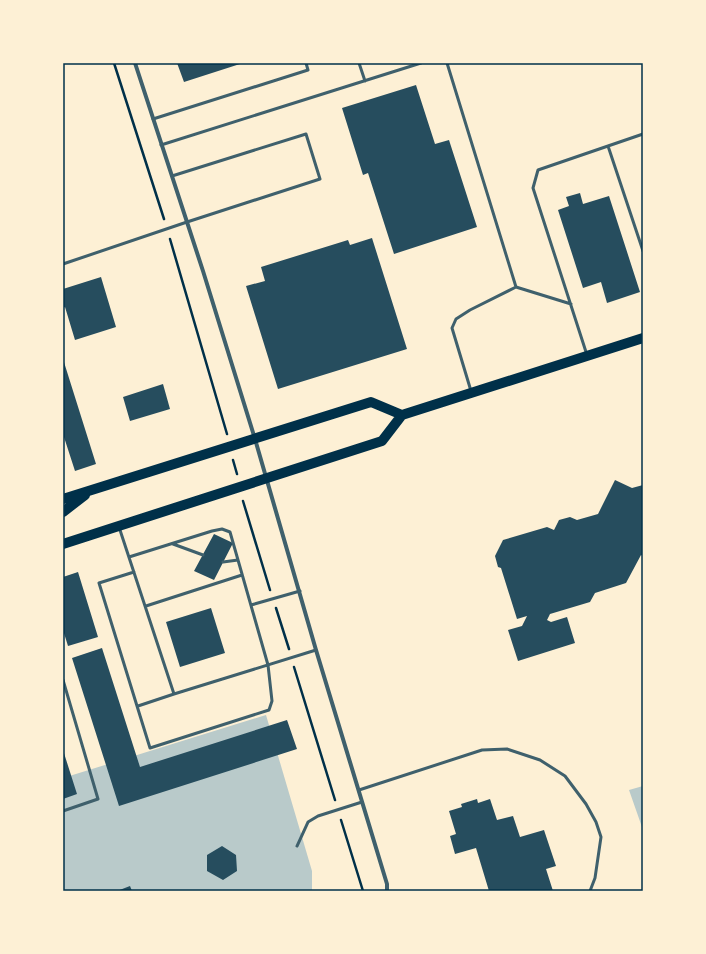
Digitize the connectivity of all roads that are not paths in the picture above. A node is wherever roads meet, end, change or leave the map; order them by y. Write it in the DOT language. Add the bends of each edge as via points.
graph roads {
  1 [pos="135,63"];
  2 [pos="306,63"];
  3 [pos="359,63"];
  4 [pos="421,63"];
  5 [pos="447,63"];
  6 [pos="365,81"];
  7 [pos="153,119"];
  8 [pos="643,134"];
  9 [pos="161,144"];
  10 [pos="608,146"];
  11 [pos="172,176"];
  12 [pos="187,222"];
  13 [pos="643,251"];
  14 [pos="63,264"];
  15 [pos="516,287"];
  16 [pos="571,304"];
  17 [pos="643,338"];
  18 [pos="587,356"];
  19 [pos="471,393"];
  20 [pos="402,415"];
  21 [pos="255,439"];
  22 [pos="267,478"];
  23 [pos="91,490"];
  24 [pos="63,499"];
  25 [pos="63,512"];
  26 [pos="119,526"];
  27 [pos="63,544"];
  28 [pos="173,544"];
  29 [pos="203,555"];
  30 [pos="129,557"];
  31 [pos="238,560"];
  32 [pos="223,562"];
  33 [pos="134,572"];
  34 [pos="242,575"];
  35 [pos="300,592"];
  36 [pos="251,605"];
  37 [pos="146,606"];
  38 [pos="316,650"];
  39 [pos="268,665"];
  40 [pos="63,680"];
  41 [pos="174,694"];
  42 [pos="138,706"];
  43 [pos="358,790"];
  44 [pos="362,802"];
  45 [pos="63,811"];
  46 [pos="297,846"];
  47 [pos="388,891"];
  48 [pos="590,891"];
  1 -- 7 [label="street"];
  2 -- 7 [label="lane" via="308,70"];
  3 -- 6 [label="lane"];
  4 -- 6 [label="lane"];
  5 -- 15 [label="lane"];
  6 -- 9 [label="lane"];
  7 -- 9 [label="street"];
  8 -- 10 [label="lane"];
  9 -- 11 [label="street"];
  10 -- 13 [label="lane"];
  10 -- 16 [label="lane" via="538,170 533,188"];
  11 -- 12 [label="street"];
  11 -- 12 [label="lane" via="306,134 320,179"];
  12 -- 14 [label="lane"];
  12 -- 21 [label="street"];
  15 -- 16 [label="lane"];
  15 -- 19 [label="lane" via="470,310 456,319 452,328"];
  16 -- 18 [label="lane"];
  17 -- 18 [label="main road"];
  18 -- 19 [label="main road"];
  19 -- 20 [label="main road"];
  20 -- 21 [label="main road" via="372,402"];
  20 -- 22 [label="main road" via="382,441"];
  21 -- 22 [label="street"];
  21 -- 23 [label="main road"];
  22 -- 26 [label="main road"];
  22 -- 35 [label="street"];
  23 -- 24 [label="main road"];
  23 -- 25 [label="main road"];
  26 -- 27 [label="main road"];
  26 -- 30 [label="lane"];
  28 -- 29 [label="lane"];
  28 -- 30 [label="lane"];
  28 -- 31 [label="lane" via="222,529 230,532"];
  30 -- 33 [label="lane"];
  31 -- 32 [label="lane"];
  31 -- 34 [label="lane"];
  33 -- 37 [label="lane"];
  33 -- 42 [label="lane" via="99,583"];
  34 -- 36 [label="lane"];
  34 -- 37 [label="lane"];
  35 -- 36 [label="lane"];
  35 -- 38 [label="street"];
  36 -- 39 [label="lane"];
  37 -- 41 [label="lane"];
  38 -- 39 [label="lane"];
  38 -- 43 [label="street"];
  39 -- 41 [label="lane"];
  39 -- 42 [label="lane" via="272,701 269,710 150,748"];
  40 -- 45 [label="lane" via="98,800"];
  41 -- 42 [label="lane"];
  43 -- 44 [label="street"];
  43 -- 48 [label="lane" via="482,750 507,750 540,760 565,776 596,822 601,837 595,878"];
  44 -- 46 [label="lane" via="318,816 308,822"];
  44 -- 47 [label="street"];
}
